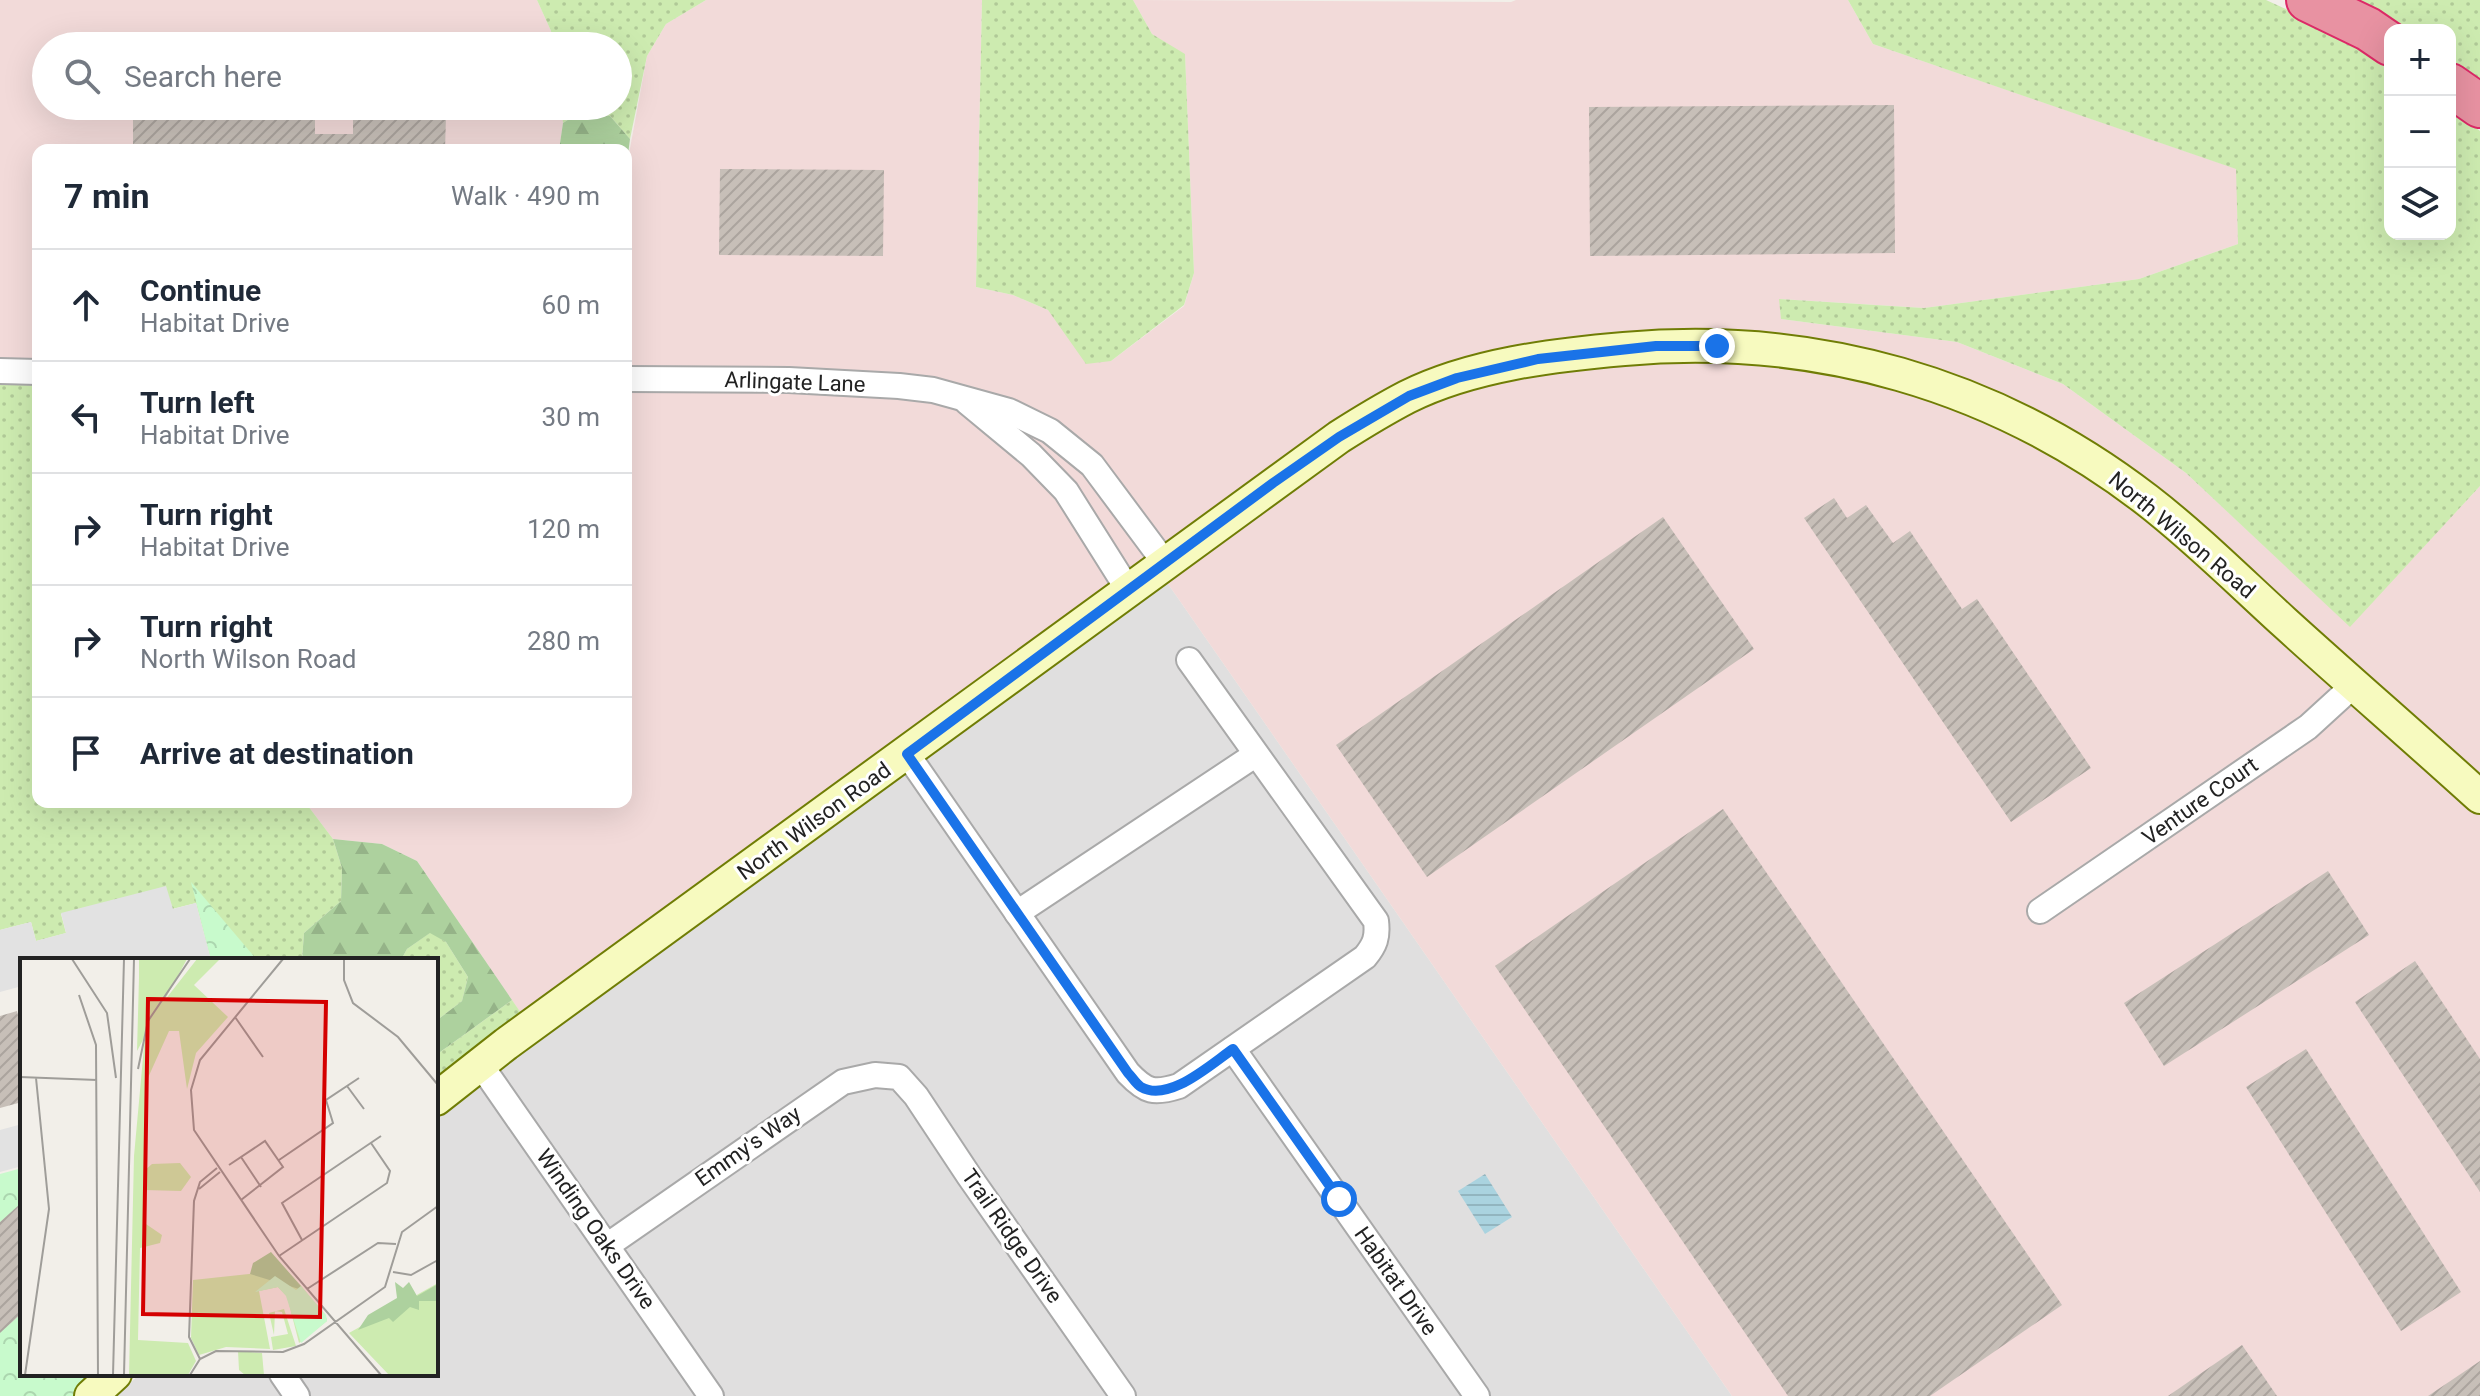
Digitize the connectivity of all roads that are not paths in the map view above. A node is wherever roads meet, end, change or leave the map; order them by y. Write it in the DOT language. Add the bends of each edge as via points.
graph roads {
  1 [pos="2308,0"];
  2 [pos="2384,40"];
  3 [pos="2456,89"];
  4 [pos="2480,106"];
  5 [pos="0,371"];
  6 [pos="32,372"];
  7 [pos="632,379"];
  8 [pos="962,398"];
  9 [pos="1165,563"];
  10 [pos="1129,591"];
  11 [pos="1189,660"];
  12 [pos="2354,685"];
  13 [pos="907,754"];
  14 [pos="1255,755"];
  15 [pos="2480,797"];
  16 [pos="2040,911"];
  17 [pos="1017,913"];
  18 [pos="1233,1049"];
  19 [pos="480,1064"];
  20 [pos="899,1077"];
  21 [pos="438,1097"];
  22 [pos="608,1245"];
  23 [pos="113,1376"];
  24 [pos="283,1376"];
  25 [pos="91,1396"];
  26 [pos="297,1396"];
  27 [pos="711,1396"];
  28 [pos="1123,1396"];
  29 [pos="1477,1396"];
  1 -- 2 [label="highway"];
  3 -- 4 [label="highway"];
  5 -- 6 [label="street"];
  7 -- 8 [label="street, Arlingate Lane" via="899,386"];
  8 -- 9 [label="street, Arlingate Lane" via="1009,411 1050,431 1092,465"];
  8 -- 10 [label="street, Arlingate Lane" via="1066,491"];
  9 -- 10 [label="main road, North Wilson Road"];
  9 -- 12 [label="main road, North Wilson Road" via="1358,425 1409,396 1457,378 1538,359 1656,346 1773,349 1875,366 1930,383 1994,408 2077,452 2147,501"];
  10 -- 13 [label="main road, North Wilson Road"];
  11 -- 14 [label="street"];
  12 -- 15 [label="main road, North Wilson Road"];
  12 -- 16 [label="street, Venture Court" via="2308,727"];
  13 -- 17 [label="street"];
  13 -- 19 [label="main road, North Wilson Road"];
  14 -- 17 [label="street"];
  14 -- 18 [label="street" via="1376,921 1378,934 1365,957"];
  17 -- 18 [label="street" via="1141,1087 1160,1092 1179,1086"];
  18 -- 29 [label="street, Habitat Drive"];
  19 -- 21 [label="main road, North Wilson Road"];
  19 -- 22 [label="street, Winding Oaks Drive"];
  20 -- 22 [label="street, Emmy's Way" via="858,1076 843,1082"];
  20 -- 28 [label="street, Trail Ridge Drive"];
  22 -- 27 [label="street, Winding Oaks Drive"];
  23 -- 25 [label="main road"];
  24 -- 26 [label="street"];
}
